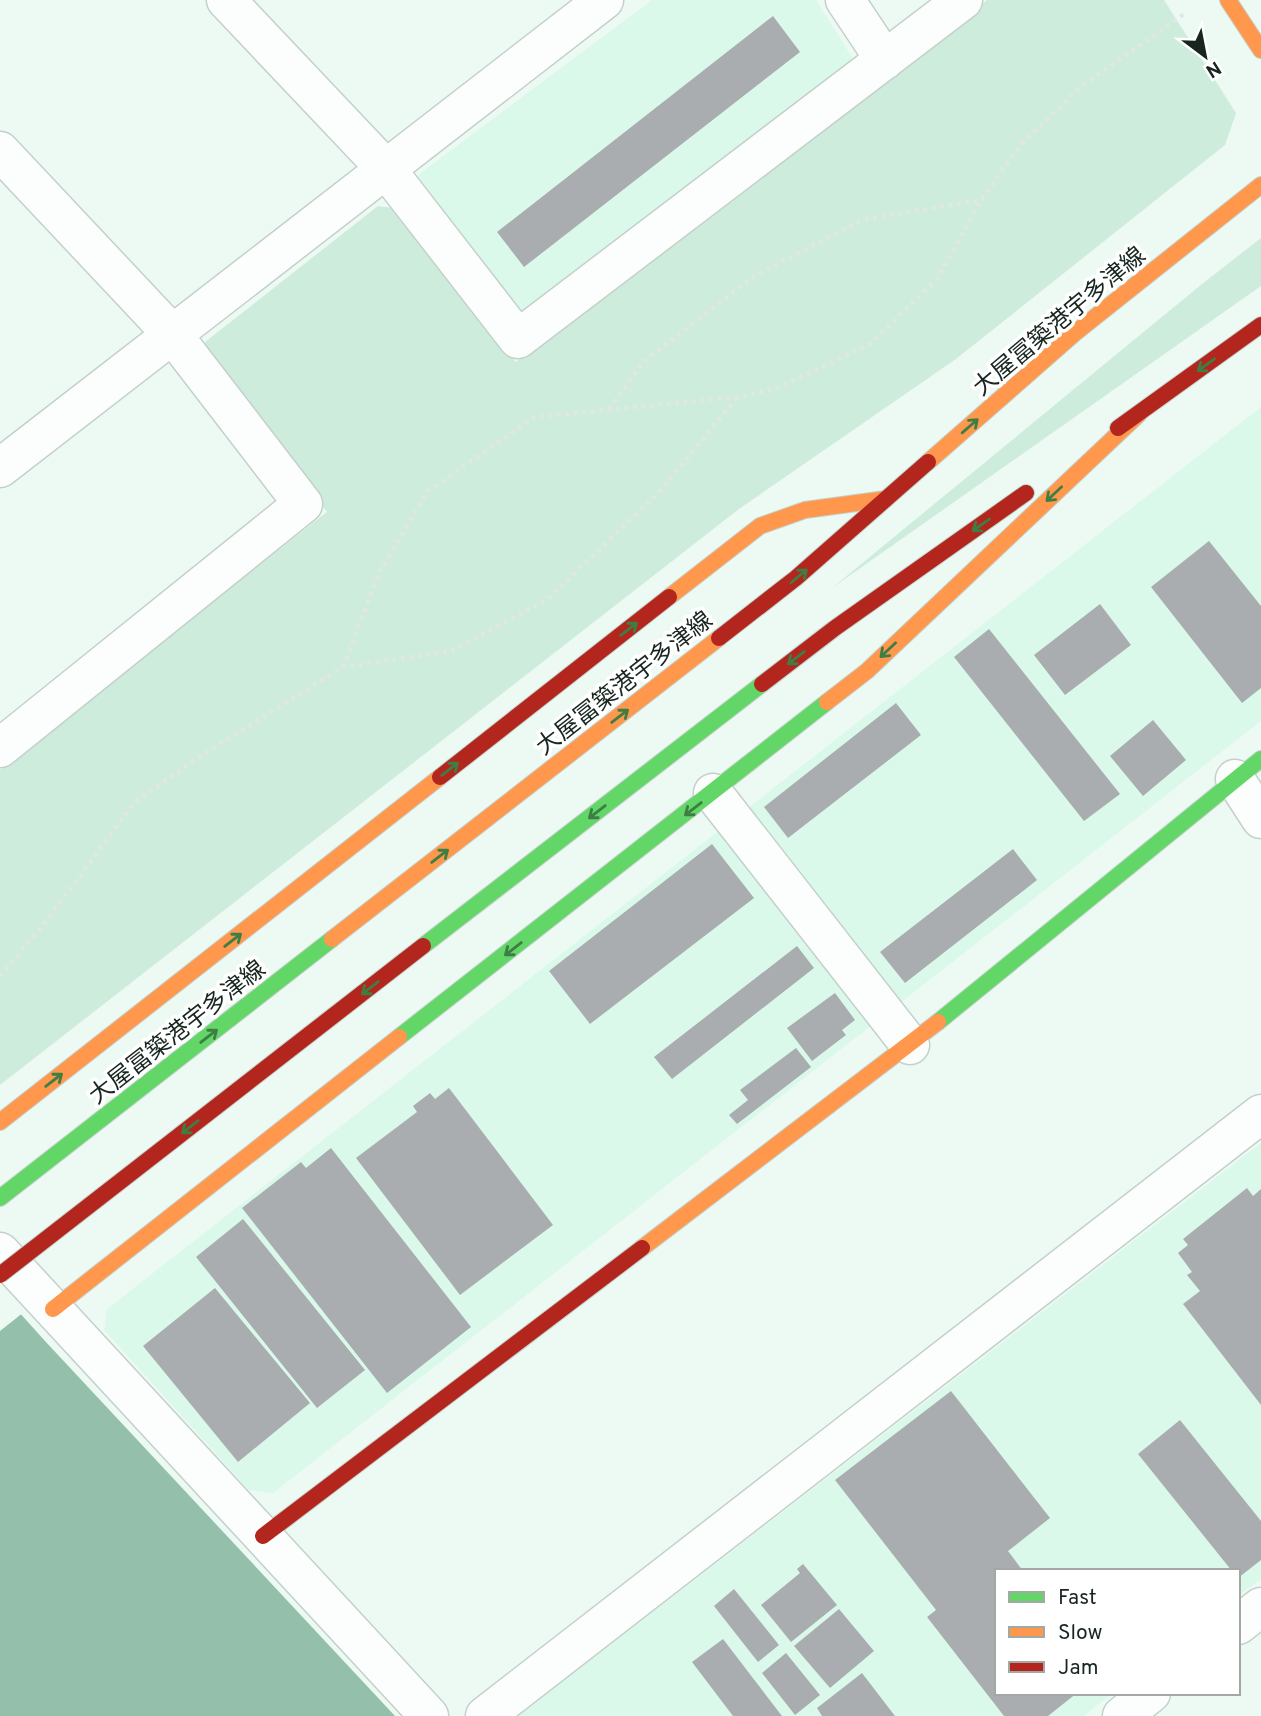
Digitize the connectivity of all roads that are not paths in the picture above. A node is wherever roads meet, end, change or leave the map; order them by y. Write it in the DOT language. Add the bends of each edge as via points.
graph roads {
  1 [pos="604,0"];
  2 [pos="845,0"];
  3 [pos="963,0"];
  4 [pos="1228,0"];
  5 [pos="245,6"];
  6 [pos="1261,50"];
  7 [pos="885,60"];
  8 [pos="0,151"];
  9 [pos="386,169"];
  10 [pos="1261,185"];
  11 [pos="1261,325"];
  12 [pos="173,335"];
  13 [pos="1139,414"];
  14 [pos="0,468"];
  15 [pos="886,499"];
  16 [pos="0,748"];
  17 [pos="1248,769"];
  18 [pos="713,793"];
  19 [pos="1261,819"];
  20 [pos="910,1045"];
  21 [pos="1261,1114"];
  22 [pos="0,1122"];
  23 [pos="0,1198"];
  24 [pos="0,1252"];
  25 [pos="0,1275"];
  26 [pos="52,1309"];
  27 [pos="263,1536"];
  28 [pos="1261,1607"];
  29 [pos="1240,1623"];
  30 [pos="1148,1695"];
  31 [pos="429,1716"];
  32 [pos="485,1716"];
  33 [pos="1122,1716"];
  1 -- 9 [label="street"];
  2 -- 7 [label="street"];
  3 -- 7 [label="street"];
  4 -- 6 [label="main road"];
  5 -- 9 [label="street"];
  7 -- 9 [label="street" via="518,339"];
  8 -- 12 [label="street"];
  9 -- 12 [label="street"];
  15 -- 10 [label="main road, 大屋冨築港宇多津線, one-way" via="1075,333"];
  11 -- 13 [label="main road, one-way"];
  12 -- 14 [label="street"];
  12 -- 16 [label="street" via="303,504"];
  13 -- 18 [label="main road, one-way" via="867,670"];
  13 -- 25 [label="main road, one-way, bridge" via="835,628"];
  22 -- 15 [label="main road, one-way" via="760,526 805,510"];
  23 -- 15 [label="main road, 大屋冨築港宇多津線, one-way" via="796,578"];
  17 -- 19 [label="street"];
  17 -- 20 [label="main road"];
  18 -- 20 [label="street"];
  18 -- 26 [label="main road, one-way"];
  20 -- 27 [label="main road"];
  21 -- 32 [label="street"];
  24 -- 26 [label="street"];
  26 -- 27 [label="street"];
  27 -- 31 [label="street"];
  28 -- 29 [label="street"];
  30 -- 33 [label="street"];
}
